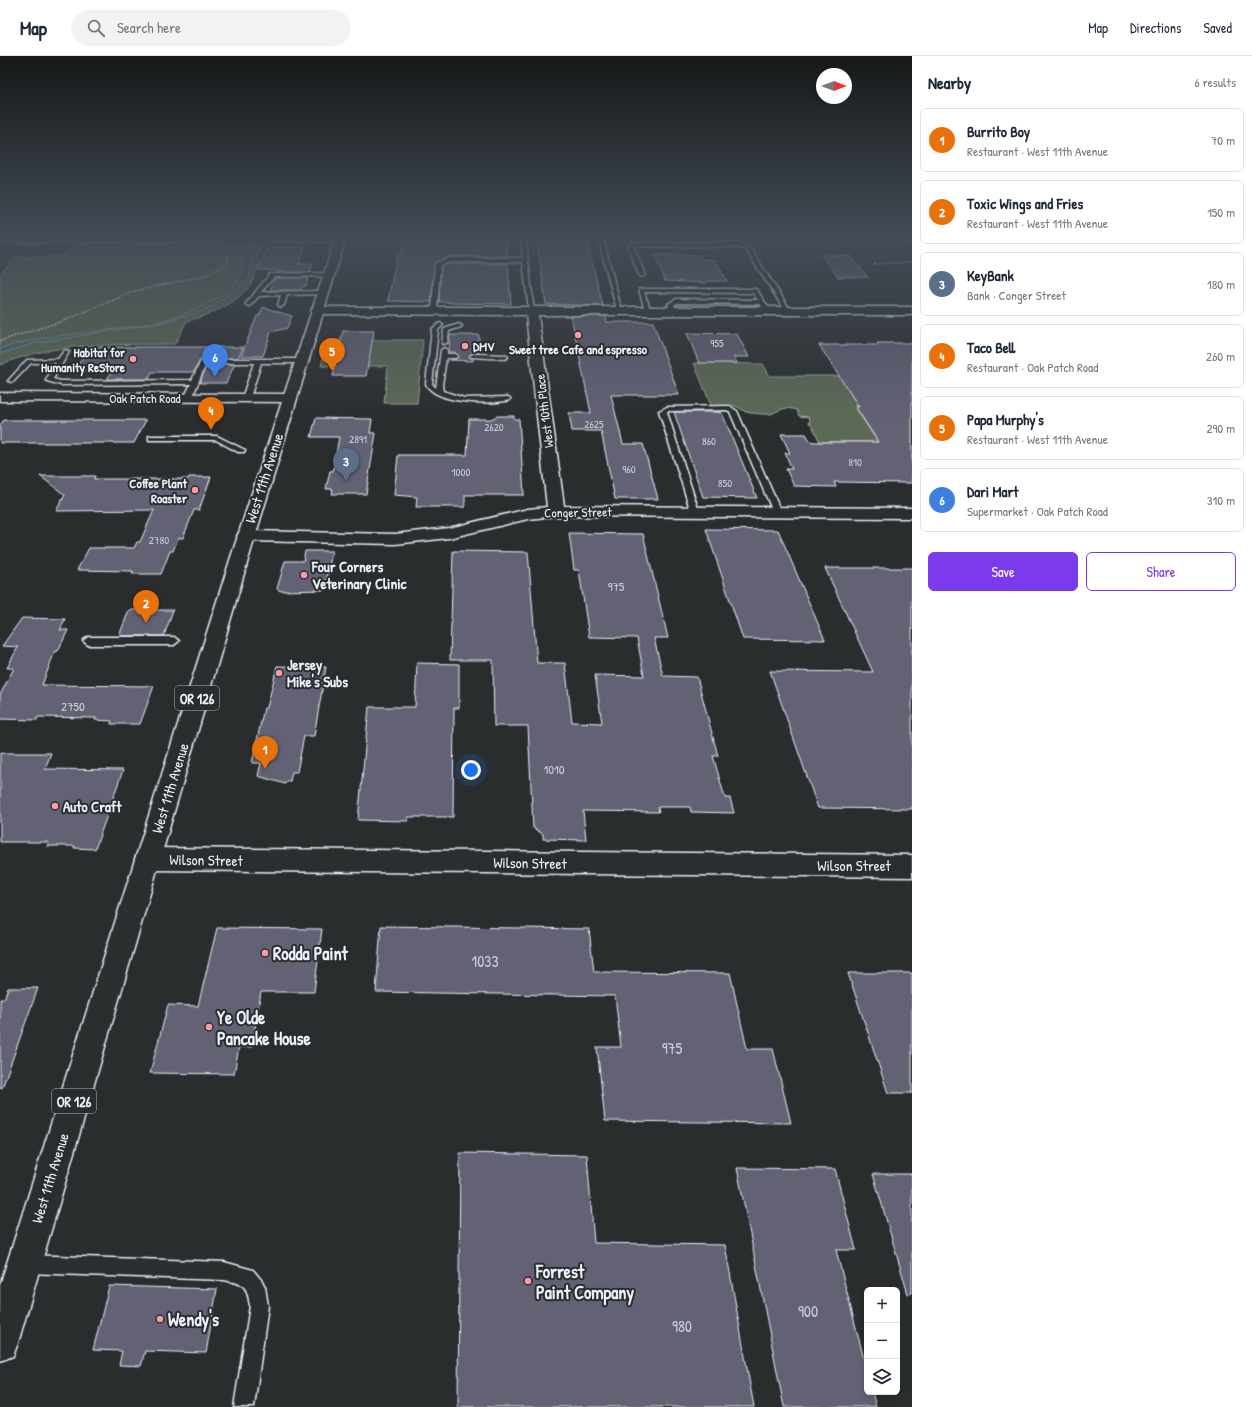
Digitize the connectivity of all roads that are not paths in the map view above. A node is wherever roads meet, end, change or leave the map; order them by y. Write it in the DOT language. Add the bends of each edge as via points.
graph roads {
  1 [pos="255,297"];
  2 [pos="284,297"];
  3 [pos="322,297"];
  4 [pos="435,297"];
  5 [pos="530,297"];
  6 [pos="616,297"];
  7 [pos="643,297"];
  8 [pos="759,297"];
  9 [pos="779,297"];
  10 [pos="248,305"];
  11 [pos="281,305"];
  12 [pos="764,306"];
  13 [pos="317,310"];
  14 [pos="434,311"];
  15 [pos="532,311"];
  16 [pos="620,311"];
  17 [pos="648,311"];
  18 [pos="788,311"];
  19 [pos="912,311"];
  20 [pos="440,326"];
  21 [pos="459,326"];
  22 [pos="444,350"];
  23 [pos="66,352"];
  24 [pos="455,356"];
  25 [pos="473,356"];
  26 [pos="505,357"];
  27 [pos="61,361"];
  28 [pos="258,361"];
  29 [pos="302,361"];
  30 [pos="11,381"];
  31 [pos="194,382"];
  32 [pos="76,383"];
  33 [pos="440,392"];
  34 [pos="0,397"];
  35 [pos="66,397"];
  36 [pos="188,398"];
  37 [pos="246,398"];
  38 [pos="290,398"];
  39 [pos="508,399"];
  40 [pos="152,438"];
  41 [pos="242,450"];
  42 [pos="556,511"];
  43 [pos="695,512"];
  44 [pos="777,512"];
  45 [pos="912,513"];
  46 [pos="246,536"];
  47 [pos="88,641"];
  48 [pos="174,641"];
  49 [pos="148,859"];
  50 [pos="912,866"];
  51 [pos="24,1264"];
  52 [pos="0,1343"];
  53 [pos="244,1407"];
  1 -- 10 [label="lane"];
  2 -- 11 [label="lane"];
  3 -- 13 [label="street, West 11th Avenue / OR 126"];
  4 -- 14 [label="lane"];
  5 -- 15 [label="lane"];
  6 -- 16 [label="lane"];
  7 -- 17 [label="lane"];
  8 -- 12 [label="lane"];
  9 -- 18 [label="lane"];
  12 -- 17 [label="street"];
  12 -- 18 [label="street"];
  13 -- 14 [label="street"];
  13 -- 29 [label="street, West 11th Avenue / OR 126"];
  14 -- 15 [label="street"];
  15 -- 16 [label="street"];
  15 -- 42 [label="street, West 10th Place"];
  16 -- 17 [label="street"];
  18 -- 19 [label="street"];
  20 -- 33 [label="lane" via="435,329 429,384 431,388"];
  21 -- 22 [label="lane" via="446,330"];
  22 -- 24 [label="lane"];
  22 -- 33 [label="lane"];
  23 -- 27 [label="lane"];
  25 -- 26 [label="lane"];
  27 -- 30 [label="lane" via="29,361"];
  27 -- 32 [label="lane" via="48,380"];
  28 -- 29 [label="lane"];
  28 -- 31 [label="lane" via="204,361"];
  28 -- 37 [label="lane"];
  29 -- 38 [label="street, West 11th Avenue / OR 126"];
  31 -- 32 [label="lane"];
  31 -- 36 [label="lane"];
  32 -- 35 [label="lane"];
  33 -- 39 [label="lane" via="452,398 468,400"];
  34 -- 35 [label="street, Oak Patch Road"];
  35 -- 36 [label="street, Oak Patch Road"];
  36 -- 37 [label="street, Oak Patch Road"];
  37 -- 38 [label="street, Oak Patch Road"];
  38 -- 46 [label="street, West 11th Avenue / OR 126"];
  40 -- 41 [label="lane" via="217,438"];
  42 -- 43 [label="street, Conger Street"];
  42 -- 46 [label="street, Conger Street" via="528,514 443,534 395,539"];
  43 -- 44 [label="street, Conger Street"];
  43 -- 44 [label="lane" via="663,411 667,409 729,408 733,411"];
  44 -- 45 [label="street, Conger Street"];
  46 -- 49 [label="street, West 11th Avenue / OR 126"];
  47 -- 48 [label="lane"];
  49 -- 50 [label="street, Wilson Street"];
  49 -- 51 [label="street, West 11th Avenue / OR 126"];
  51 -- 52 [label="street, West 11th Avenue / OR 126"];
  51 -- 53 [label="lane" via="224,1271 247,1276 256,1287 259,1306"];
}
